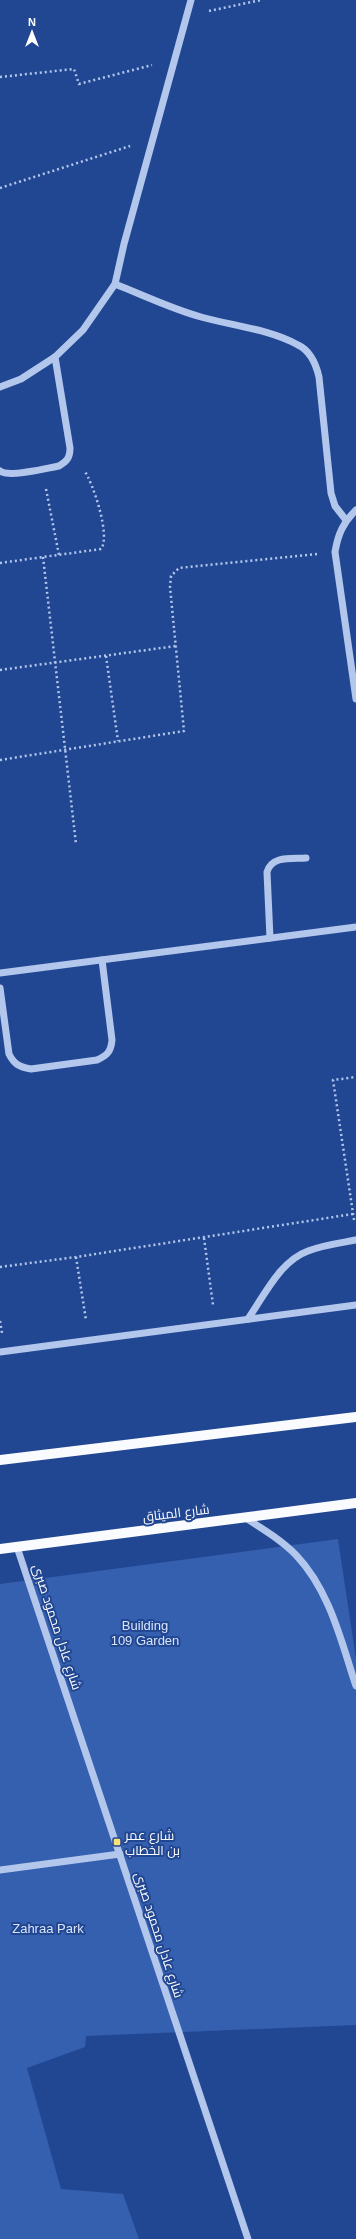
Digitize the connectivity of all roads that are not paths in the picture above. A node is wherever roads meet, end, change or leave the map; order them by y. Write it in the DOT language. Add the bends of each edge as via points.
graph roads {
  1 [pos="191,0"];
  2 [pos="115,284"];
  3 [pos="55,357"];
  4 [pos="0,387"];
  5 [pos="0,471"];
  6 [pos="356,510"];
  7 [pos="346,520"];
  8 [pos="356,699"];
  9 [pos="306,858"];
  10 [pos="356,927"];
  11 [pos="270,938"];
  12 [pos="102,960"];
  13 [pos="0,973"];
  14 [pos="0,988"];
  15 [pos="356,1240"];
  16 [pos="356,1305"];
  17 [pos="248,1319"];
  18 [pos="0,1352"];
  19 [pos="356,1417"];
  20 [pos="0,1460"];
  21 [pos="356,1503"];
  22 [pos="244,1517"];
  23 [pos="17,1546"];
  24 [pos="0,1549"];
  25 [pos="356,1686"];
  26 [pos="120,1854"];
  27 [pos="0,1870"];
  28 [pos="248,2239"];
  1 -- 2 [label="street"];
  2 -- 3 [label="street" via="83,330"];
  2 -- 7 [label="street" via="199,317 271,334 299,345 309,353 316,364 331,493"];
  3 -- 4 [label="street" via="21,379"];
  3 -- 5 [label="street" via="70,456 59,466 12,474 3,474"];
  6 -- 7 [label="street"];
  7 -- 8 [label="street" via="338,535 335,552"];
  9 -- 11 [label="street" via="279,860 268,866"];
  10 -- 11 [label="street"];
  11 -- 12 [label="street"];
  12 -- 13 [label="street"];
  12 -- 14 [label="street" via="112,1040 111,1049 106,1056 97,1060 21,1068 13,1062 9,1054"];
  15 -- 17 [label="street" via="308,1251 294,1258"];
  16 -- 17 [label="street"];
  17 -- 18 [label="street"];
  19 -- 20 [label="main road"];
  21 -- 22 [label="main road, شارع الميثاق"];
  22 -- 23 [label="main road, شارع الميثاق"];
  22 -- 25 [label="street" via="272,1534 297,1556 317,1582 331,1611"];
  23 -- 24 [label="main road, شارع الميثاق"];
  23 -- 26 [label="street, شارع عادل محمود صبرى"];
  26 -- 27 [label="street"];
  26 -- 28 [label="street, شارع عادل محمود صبرى"];
}
